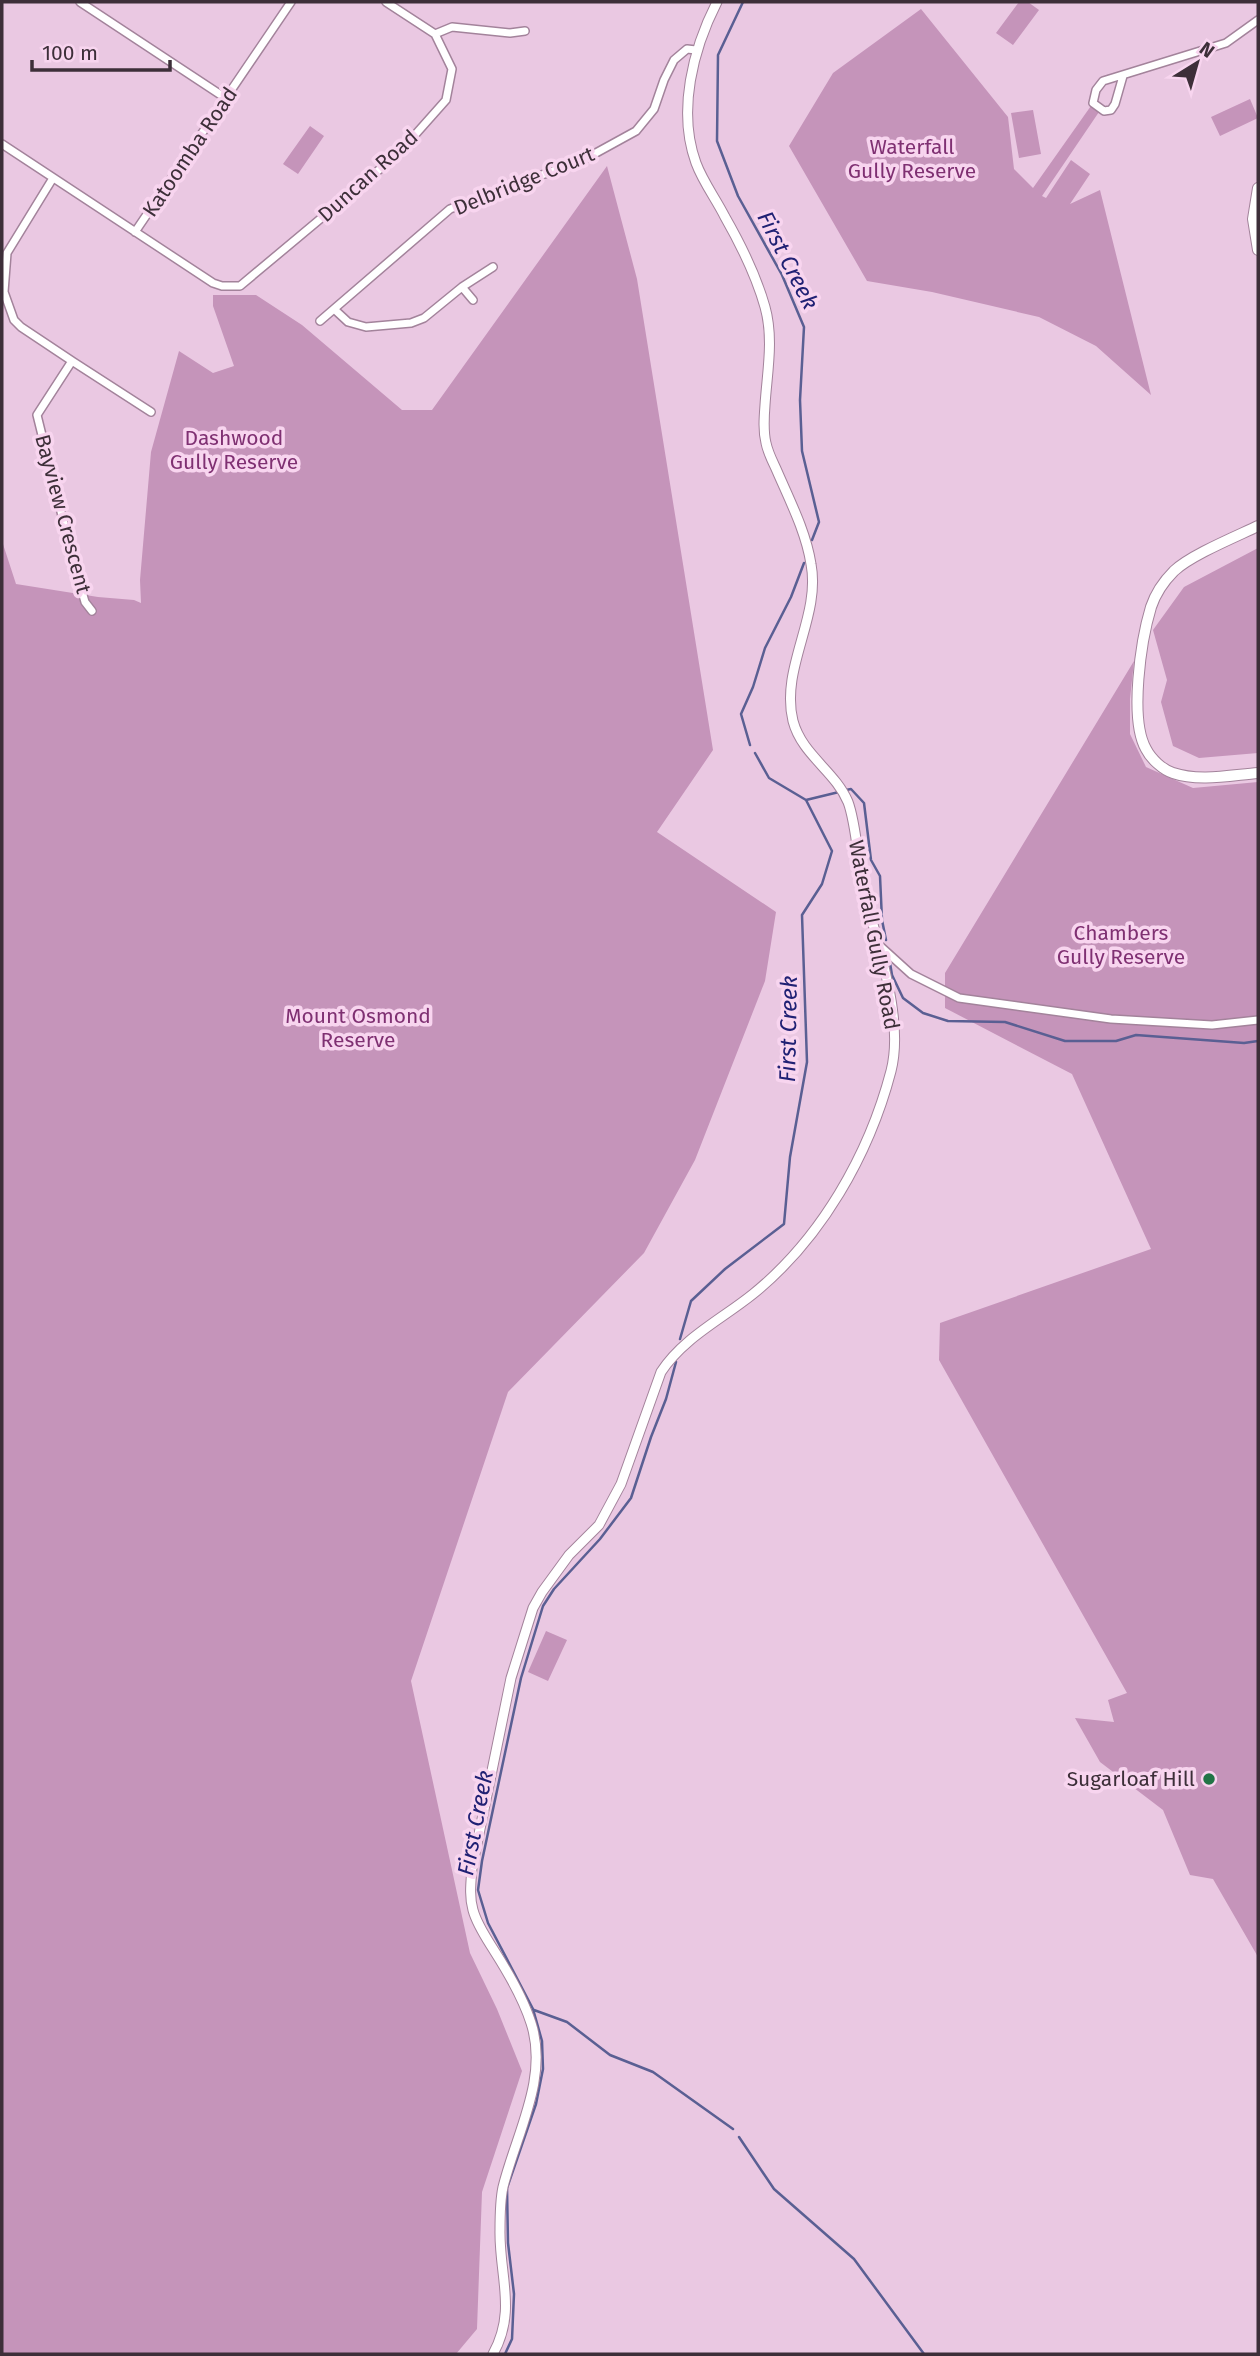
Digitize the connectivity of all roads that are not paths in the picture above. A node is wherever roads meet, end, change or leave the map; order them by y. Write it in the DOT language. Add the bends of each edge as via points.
graph roads {
  1 [pos="80,2"];
  2 [pos="291,2"];
  3 [pos="386,2"];
  4 [pos="717,2"];
  5 [pos="1258,20"];
  6 [pos="525,31"];
  7 [pos="435,34"];
  8 [pos="696,50"];
  9 [pos="1124,76"];
  10 [pos="227,99"];
  11 [pos="2,144"];
  12 [pos="53,178"];
  13 [pos="1258,188"];
  14 [pos="135,232"];
  15 [pos="1258,250"];
  16 [pos="493,267"];
  17 [pos="462,287"];
  18 [pos="473,300"];
  19 [pos="334,309"];
  20 [pos="320,321"];
  21 [pos="72,361"];
  22 [pos="150,412"];
  23 [pos="1258,526"];
  24 [pos="92,611"];
  25 [pos="1258,773"];
  26 [pos="877,943"];
  27 [pos="1258,1020"];
  28 [pos="493,2354"];
  1 -- 10 [label="street"];
  2 -- 10 [label="street, Katoomba Road"];
  3 -- 7 [label="street"];
  4 -- 8 [label="street, Waterfall Gully Road"];
  5 -- 9 [label="street" via="1226,43"];
  6 -- 7 [label="street" via="452,27"];
  7 -- 14 [label="street, Duncan Road" via="452,69 446,100 398,154 240,286 213,283"];
  8 -- 19 [label="street, Delbridge Court" via="687,49 674,60 654,109 630,135 585,159 450,209"];
  8 -- 26 [label="street, Waterfall Gully Road" via="689,106 692,152 739,242 767,313 766,445 803,532 812,567 811,599 790,693 792,716 804,747 849,804"];
  9 -- 9 [label="street" via="1103,81 1093,103 1111,110"];
  10 -- 14 [label="street, Katoomba Road"];
  11 -- 12 [label="street"];
  12 -- 14 [label="street"];
  12 -- 21 [label="street" via="7,253 4,292 14,320"];
  13 -- 15 [label="main road" via="1253,219"];
  16 -- 17 [label="street"];
  17 -- 18 [label="street"];
  17 -- 19 [label="street" via="411,323 366,327 348,322"];
  19 -- 20 [label="street, Delbridge Court"];
  21 -- 22 [label="street"];
  21 -- 24 [label="street, Bayview Crescent" via="37,415 72,556 85,602"];
  23 -- 25 [label="main road" via="1185,562 1161,587 1140,660 1137,706 1145,749 1172,773 1192,777"];
  26 -- 27 [label="street" via="911,974 959,998 1111,1019 1212,1025"];
  26 -- 28 [label="street, Waterfall Gully Road" via="894,1026 892,1065 852,1169 827,1213 792,1259 669,1359 621,1484 599,1525 542,1592 511,1678 470,1892 478,1923 531,2022 538,2055 502,2190 506,2320"];
}
